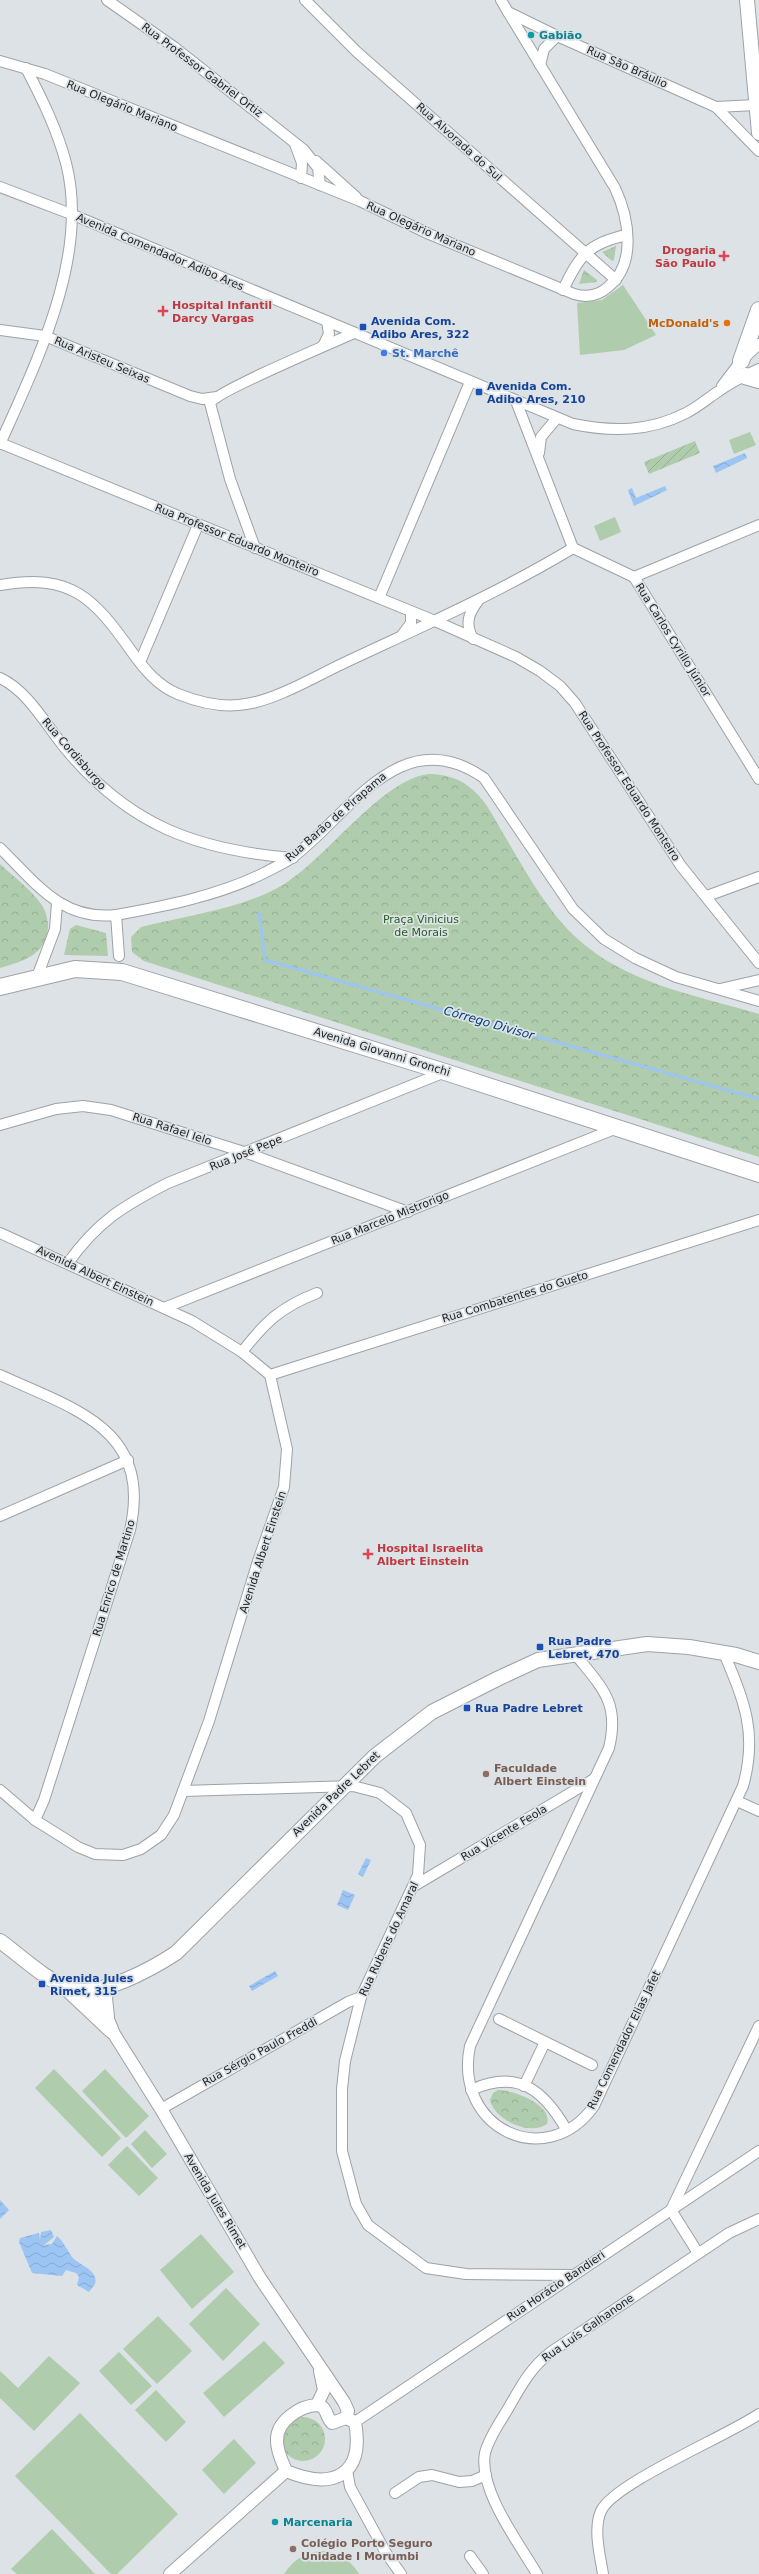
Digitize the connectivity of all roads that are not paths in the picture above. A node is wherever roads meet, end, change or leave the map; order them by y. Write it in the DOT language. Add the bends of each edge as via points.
graph roads {
  1 [pos="107,0"];
  2 [pos="305,0"];
  3 [pos="501,0"];
  4 [pos="747,0"];
  5 [pos="508,12"];
  6 [pos="557,36"];
  7 [pos="0,61"];
  8 [pos="540,65"];
  9 [pos="26,68"];
  10 [pos="756,105"];
  11 [pos="716,107"];
  12 [pos="759,133"];
  13 [pos="294,143"];
  14 [pos="759,151"];
  15 [pos="313,159"];
  16 [pos="301,178"];
  17 [pos="320,185"];
  18 [pos="0,187"];
  19 [pos="360,201"];
  20 [pos="71,214"];
  21 [pos="627,235"];
  22 [pos="584,253"];
  23 [pos="616,280"];
  24 [pos="563,290"];
  25 [pos="759,310"];
  26 [pos="326,321"];
  27 [pos="0,330"];
  28 [pos="354,333"];
  29 [pos="45,336"];
  30 [pos="759,344"];
  31 [pos="323,346"];
  32 [pos="759,369"];
  33 [pos="748,372"];
  34 [pos="470,382"];
  35 [pos="720,390"];
  36 [pos="219,396"];
  37 [pos="202,399"];
  38 [pos="516,401"];
  39 [pos="211,411"];
  40 [pos="557,418"];
  41 [pos="0,444"];
  42 [pos="540,459"];
  43 [pos="198,525"];
  44 [pos="759,525"];
  45 [pos="255,548"];
  46 [pos="573,548"];
  47 [pos="634,578"];
  48 [pos="0,585"];
  49 [pos="379,598"];
  50 [pos="478,601"];
  51 [pos="411,612"];
  52 [pos="435,621"];
  53 [pos="402,636"];
  54 [pos="473,639"];
  55 [pos="140,662"];
  56 [pos="0,678"];
  57 [pos="759,779"];
  58 [pos="0,848"];
  59 [pos="292,858"];
  60 [pos="759,878"];
  61 [pos="707,896"];
  62 [pos="56,903"];
  63 [pos="116,915"];
  64 [pos="119,956"];
  65 [pos="759,963"];
  66 [pos="36,977"];
  67 [pos="759,980"];
  68 [pos="0,987"];
  69 [pos="720,989"];
  70 [pos="759,1001"];
  71 [pos="445,1072"];
  72 [pos="0,1125"];
  73 [pos="617,1128"];
  74 [pos="247,1153"];
  75 [pos="759,1174"];
  76 [pos="408,1212"];
  77 [pos="759,1220"];
  78 [pos="0,1233"];
  79 [pos="68,1263"];
  80 [pos="318,1293"];
  81 [pos="164,1308"];
  82 [pos="242,1352"];
  83 [pos="0,1375"];
  84 [pos="270,1375"];
  85 [pos="128,1460"];
  86 [pos="0,1516"];
  87 [pos="724,1653"];
  88 [pos="575,1654"];
  89 [pos="759,1662"];
  90 [pos="594,1779"];
  91 [pos="342,1786"];
  92 [pos="0,1790"];
  93 [pos="183,1790"];
  94 [pos="737,1801"];
  95 [pos="759,1811"];
  96 [pos="35,1820"];
  97 [pos="414,1886"];
  98 [pos="0,1941"];
  99 [pos="62,1985"];
  100 [pos="108,1985"];
  101 [pos="83,1990"];
  102 [pos="361,1997"];
  103 [pos="107,2017"];
  104 [pos="499,2019"];
  105 [pos="759,2026"];
  106 [pos="114,2034"];
  107 [pos="545,2042"];
  108 [pos="592,2065"];
  109 [pos="524,2086"];
  110 [pos="471,2090"];
  111 [pos="161,2109"];
  112 [pos="566,2129"];
  113 [pos="759,2151"];
  114 [pos="671,2210"];
  115 [pos="759,2218"];
  116 [pos="698,2253"];
  117 [pos="572,2275"];
  118 [pos="320,2366"];
  119 [pos="317,2406"];
  120 [pos="759,2414"];
  121 [pos="350,2420"];
  122 [pos="347,2470"];
  123 [pos="286,2471"];
  124 [pos="486,2475"];
  125 [pos="395,2494"];
  126 [pos="470,2556"];
  127 [pos="170,2574"];
  128 [pos="402,2574"];
  129 [pos="483,2574"];
  130 [pos="537,2574"];
  131 [pos="603,2574"];
  1 -- 13 [label="street, Rua Professor Gabriel Ortiz" via="254,108"];
  2 -- 22 [label="street, Rua Alvorada do Sul" via="357,52"];
  3 -- 5 [label="street"];
  4 -- 10 [label="main road"];
  5 -- 6 [label="street, Rua São Bráulio"];
  5 -- 8 [label="street"];
  6 -- 8 [label="street" via="544,49"];
  6 -- 11 [label="street, Rua São Bráulio"];
  7 -- 9 [label="street, Rua Olegário Mariano"];
  8 -- 21 [label="street" via="615,188 624,211"];
  9 -- 16 [label="street, Rua Olegário Mariano"];
  9 -- 20 [label="street" via="57,132 66,164"];
  10 -- 11 [label="street, Rua São Bráulio"];
  10 -- 12 [label="main road"];
  11 -- 14 [label="street, Rua São Bráulio"];
  13 -- 15 [label="street, Rua Professor Gabriel Ortiz"];
  13 -- 16 [label="street, Rua Professor Gabriel Ortiz" via="302,163"];
  15 -- 17 [label="street" via="319,172"];
  15 -- 19 [label="street, Rua Professor Gabriel Ortiz"];
  16 -- 17 [label="street, Rua Olegário Mariano"];
  17 -- 19 [label="street, Rua Olegário Mariano"];
  18 -- 20 [label="street, Avenida Comendador Adibo Ares"];
  19 -- 24 [label="street, Rua Olegário Mariano" via="429,234"];
  20 -- 26 [label="street, Avenida Comendador Adibo Ares"];
  20 -- 29 [label="street" via="65,271"];
  21 -- 22 [label="street" via="594,246"];
  21 -- 23 [label="street" via="625,258"];
  22 -- 23 [label="street, Rua Alvorada do Sul"];
  22 -- 24 [label="street" via="576,262"];
  23 -- 24 [label="street, Rua Olegário Mariano" via="606,289 591,296"];
  25 -- 33 [label="main road"];
  26 -- 28 [label="street, Avenida Comendador Adibo Ares"];
  26 -- 31 [label="street" via="329,334"];
  27 -- 29 [label="street, Rua Aristeu Seixas"];
  28 -- 31 [label="street, Rua Aristeu Seixas"];
  28 -- 34 [label="street, Avenida Comendador Adibo Ares"];
  29 -- 37 [label="street, Rua Aristeu Seixas" via="155,383"];
  29 -- 41 [label="street"];
  30 -- 33 [label="street, Avenida Comendador Adibo Ares"];
  31 -- 36 [label="street, Rua Aristeu Seixas"];
  32 -- 33 [label="street, Avenida Comendador Adibo Ares"];
  33 -- 35 [label="street, Avenida Comendador Adibo Ares"];
  33 -- 35 [label="street, Avenida Comendador Adibo Ares"];
  34 -- 38 [label="street, Avenida Comendador Adibo Ares"];
  34 -- 49 [label="street"];
  35 -- 40 [label="street, Avenida Comendador Adibo Ares" via="686,413 640,429 592,428"];
  36 -- 37 [label="street, Rua Aristeu Seixas"];
  36 -- 39 [label="street" via="212,401"];
  37 -- 39 [label="street"];
  38 -- 40 [label="street, Avenida Comendador Adibo Ares"];
  38 -- 42 [label="street"];
  39 -- 45 [label="street" via="230,480"];
  40 -- 42 [label="street" via="541,437"];
  41 -- 43 [label="street, Rua Professor Eduardo Monteiro"];
  42 -- 46 [label="street"];
  43 -- 45 [label="street, Rua Professor Eduardo Monteiro"];
  43 -- 55 [label="street"];
  44 -- 47 [label="street"];
  45 -- 49 [label="street, Rua Professor Eduardo Monteiro"];
  46 -- 47 [label="street, Rua Carlos Cyrillo Júnior"];
  46 -- 50 [label="street" via="522,579"];
  47 -- 57 [label="street, Rua Carlos Cyrillo Júnior"];
  48 -- 55 [label="street" via="34,580 48,581 81,594 95,605 116,629"];
  49 -- 51 [label="street, Rua Professor Eduardo Monteiro"];
  50 -- 52 [label="street"];
  50 -- 54 [label="street" via="471,611 468,624"];
  51 -- 52 [label="street, Rua Professor Eduardo Monteiro"];
  51 -- 53 [label="street" via="411,623"];
  52 -- 53 [label="street"];
  52 -- 54 [label="street, Rua Professor Eduardo Monteiro"];
  53 -- 55 [label="street" via="304,682 246,704 223,705 176,694 162,685"];
  54 -- 61 [label="street, Rua Professor Eduardo Monteiro" via="516,657 540,670 560,686 592,727 681,866"];
  56 -- 59 [label="street, Rua Cordisburgo" via="18,690 94,780 110,795 150,821 194,841 229,850"];
  58 -- 62 [label="street"];
  59 -- 63 [label="street, Rua Barão de Pirapama" via="244,882 144,910"];
  59 -- 69 [label="street, Rua Barão de Pirapama" via="369,786 391,770 407,763 431,759 455,764 471,769 484,778 573,909 604,939 634,958 676,977"];
  60 -- 61 [label="street"];
  61 -- 65 [label="street, Rua Professor Eduardo Monteiro"];
  62 -- 63 [label="street, Rua Barão de Pirapama" via="82,914 103,917"];
  62 -- 66 [label="street" via="56,929"];
  63 -- 64 [label="street"];
  66 -- 68 [label="main road, Avenida Giovanni Gronchi"];
  66 -- 71 [label="main road, Avenida Giovanni Gronchi" via="75,969 122,972"];
  67 -- 69 [label="street, Rua Barão de Pirapama"];
  69 -- 70 [label="street, Rua Barão de Pirapama"];
  71 -- 73 [label="main road, Avenida Giovanni Gronchi"];
  71 -- 74 [label="street, Rua José Pepe"];
  72 -- 74 [label="street, Rua Rafael Ielo" via="56,1109 83,1106 142,1118"];
  73 -- 75 [label="main road, Avenida Giovanni Gronchi"];
  73 -- 76 [label="street, Rua Marcelo Mistrorigo"];
  74 -- 76 [label="street, Rua Rafael Ielo"];
  74 -- 79 [label="street, Rua José Pepe" via="168,1183 130,1202 100,1225"];
  76 -- 81 [label="street, Rua Marcelo Mistrorigo"];
  77 -- 84 [label="street, Rua Combatentes do Gueto"];
  78 -- 79 [label="street, Avenida Albert Einstein"];
  79 -- 81 [label="street, Avenida Albert Einstein"];
  80 -- 82 [label="street" via="280,1311 263,1325"];
  81 -- 82 [label="street, Avenida Albert Einstein" via="192,1321"];
  82 -- 84 [label="street, Avenida Albert Einstein"];
  83 -- 85 [label="street, Rua Enrico de Martino" via="100,1424 116,1441"];
  84 -- 93 [label="street, Avenida Albert Einstein" via="288,1449 284,1487 258,1561 209,1721"];
  85 -- 86 [label="street"];
  85 -- 96 [label="street, Rua Enrico de Martino" via="134,1493 134,1513 130,1530 44,1800"];
  87 -- 88 [label="main road, Avenida Padre Lebret" via="689,1646 647,1644"];
  87 -- 89 [label="main road, Avenida Padre Lebret"];
  87 -- 94 [label="street, Rua Comendador Elias Jafet" via="742,1696 750,1730 748,1767"];
  88 -- 90 [label="street, Rua Comendador Elias Jafet" via="605,1691 613,1711 610,1748"];
  88 -- 91 [label="main road, Avenida Padre Lebret" via="538,1660 432,1712 396,1738"];
  90 -- 97 [label="street, Rua Vicente Feola"];
  90 -- 110 [label="street, Rua Comendador Elias Jafet" via="470,2046 467,2063"];
  91 -- 93 [label="street, Rua Rubens do Amaral"];
  91 -- 97 [label="street, Rua Rubens do Amaral" via="380,1793 406,1813 420,1845 420,1862"];
  91 -- 100 [label="main road, Avenida Padre Lebret" via="176,1953 141,1975"];
  92 -- 96 [label="street, Avenida Albert Einstein"];
  93 -- 96 [label="street, Avenida Albert Einstein" via="174,1815 161,1835 141,1849 123,1855 95,1854 78,1847"];
  94 -- 95 [label="street"];
  94 -- 112 [label="street, Rua Comendador Elias Jafet" via="594,2106 585,2116"];
  97 -- 102 [label="street, Rua Rubens do Amaral"];
  98 -- 99 [label="main road, Avenida Jules Rimet"];
  99 -- 101 [label="main road, Avenida Padre Lebret"];
  99 -- 106 [label="street, Avenida Jules Rimet"];
  100 -- 101 [label="main road, Avenida Padre Lebret"];
  100 -- 103 [label="main road" via="105,1998"];
  101 -- 103 [label="street, Avenida Jules Rimet"];
  102 -- 111 [label="street, Rua Sérgio Paulo Freddi"];
  102 -- 117 [label="street, Rua Rubens do Amaral" via="345,2061 340,2133 348,2178 356,2204 368,2225 426,2268 466,2274"];
  103 -- 106 [label="street, Avenida Jules Rimet"];
  104 -- 107 [label="street"];
  105 -- 114 [label="street"];
  106 -- 111 [label="street, Avenida Jules Rimet"];
  107 -- 108 [label="street"];
  107 -- 109 [label="street"];
  109 -- 110 [label="street" via="494,2081"];
  109 -- 112 [label="street" via="545,2098"];
  110 -- 112 [label="street, Rua Comendador Elias Jafet" via="486,2118 512,2134 530,2138 544,2137"];
  111 -- 118 [label="street, Avenida Jules Rimet" via="260,2278"];
  113 -- 114 [label="street, Rua Horácio Bandieri"];
  114 -- 116 [label="street"];
  114 -- 117 [label="street, Rua Horácio Bandieri"];
  115 -- 116 [label="street, Rua Luís Galhanone"];
  116 -- 124 [label="street, Rua Luís Galhanone" via="541,2359 490,2439 486,2452"];
  117 -- 121 [label="street, Rua Horácio Bandieri"];
  118 -- 119 [label="street, Avenida Jules Rimet" via="324,2390"];
  118 -- 121 [label="street, Avenida Jules Rimet" via="344,2402"];
  119 -- 121 [label="street" via="323,2406 332,2423"];
  119 -- 123 [label="street" via="308,2406 293,2414 278,2434 278,2447"];
  120 -- 131 [label="street" via="630,2485 609,2500 598,2520"];
  121 -- 122 [label="street" via="357,2434 355,2452"];
  122 -- 123 [label="street" via="338,2477 323,2481"];
  122 -- 128 [label="street" via="350,2487 386,2554"];
  123 -- 127 [label="street"];
  124 -- 125 [label="street" via="472,2481 459,2482 432,2475 419,2477"];
  124 -- 130 [label="street, Rua Luís Galhanone" via="489,2488"];
  126 -- 129 [label="street"];
}
